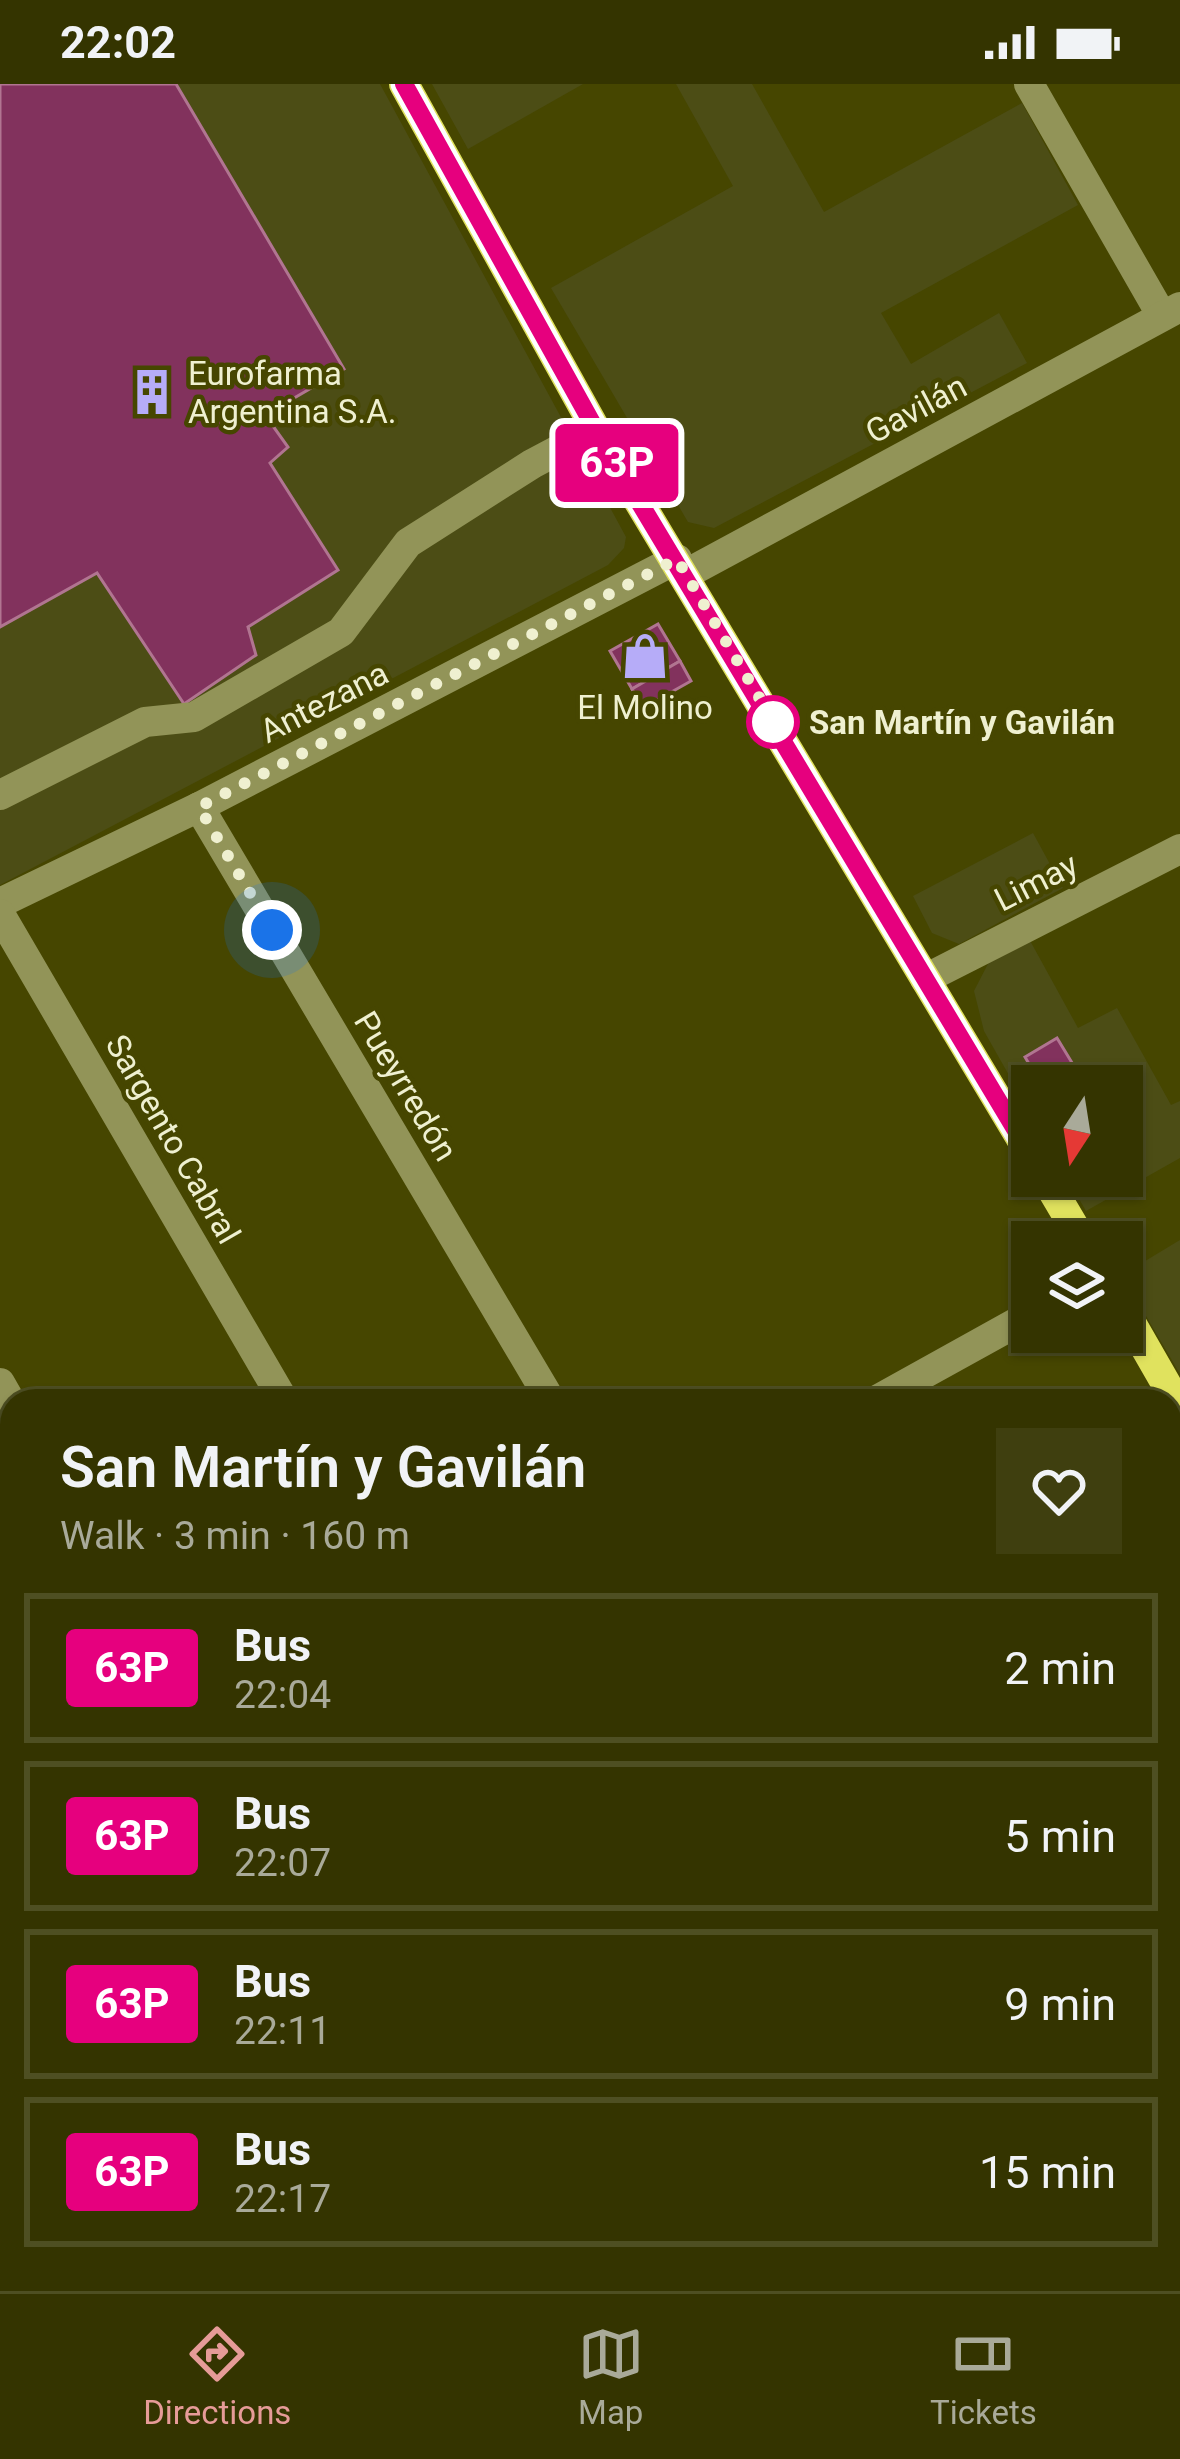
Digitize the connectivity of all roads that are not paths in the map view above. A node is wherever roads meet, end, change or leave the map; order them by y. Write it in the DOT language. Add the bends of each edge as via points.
graph roads {
  1 [pos="404,84"];
  2 [pos="1029,84"];
  3 [pos="1171,312"];
  4 [pos="596,430"];
  5 [pos="682,567"];
  6 [pos="0,795"];
  7 [pos="199,807"];
  8 [pos="1180,849"];
  9 [pos="0,903"];
  10 [pos="0,914"];
  11 [pos="925,979"];
  12 [pos="1011,1122"];
  13 [pos="1011,1326"];
  14 [pos="1143,1344"];
  15 [pos="277,1389"];
  16 [pos="544,1389"];
  17 [pos="897,1389"];
  18 [pos="1169,1389"];
  1 -- 4 [label="main road"];
  2 -- 3 [label="street"];
  3 -- 5 [label="street, Gavilán"];
  4 -- 5 [label="main road"];
  4 -- 6 [label="street" via="408,542 340,632 194,717 145,722"];
  5 -- 7 [label="street, Antezana"];
  5 -- 11 [label="main road"];
  7 -- 9 [label="street, Antezana"];
  7 -- 16 [label="street, Pueyrredón"];
  8 -- 11 [label="street, Limay"];
  10 -- 15 [label="street, Sargento Cabral"];
  11 -- 12 [label="main road"];
  13 -- 17 [label="street"];
  14 -- 18 [label="main road"];
}
